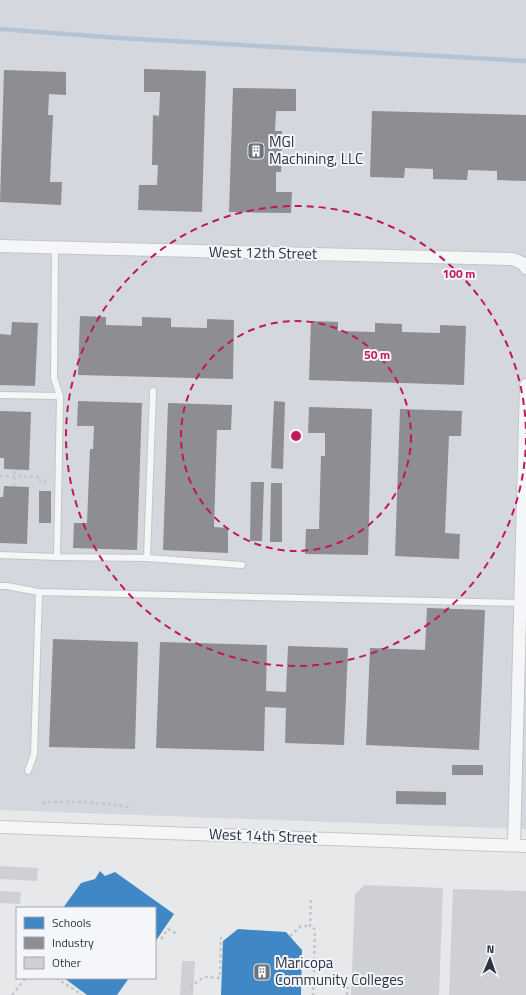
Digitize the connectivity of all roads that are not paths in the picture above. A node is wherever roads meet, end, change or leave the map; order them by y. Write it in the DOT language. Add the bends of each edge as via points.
graph roads {
  1 [pos="0,246"];
  2 [pos="56,248"];
  3 [pos="525,266"];
  4 [pos="526,385"];
  5 [pos="153,391"];
  6 [pos="0,395"];
  7 [pos="60,396"];
  8 [pos="0,555"];
  9 [pos="57,557"];
  10 [pos="147,558"];
  11 [pos="242,565"];
  12 [pos="0,586"];
  13 [pos="39,592"];
  14 [pos="520,603"];
  15 [pos="28,771"];
  16 [pos="0,827"];
  17 [pos="520,846"];
  1 -- 2 [label="street, West 12th Street"];
  2 -- 3 [label="street, West 12th Street" via="497,258 513,259"];
  2 -- 7 [label="lane" via="54,378"];
  4 -- 14 [label="street"];
  5 -- 10 [label="lane"];
  6 -- 7 [label="lane"];
  7 -- 9 [label="lane"];
  8 -- 9 [label="lane"];
  9 -- 10 [label="lane"];
  10 -- 11 [label="lane"];
  12 -- 13 [label="lane"];
  13 -- 14 [label="lane"];
  13 -- 15 [label="lane" via="34,754"];
  14 -- 17 [label="street"];
  16 -- 17 [label="street, West 14th Street"];
}
